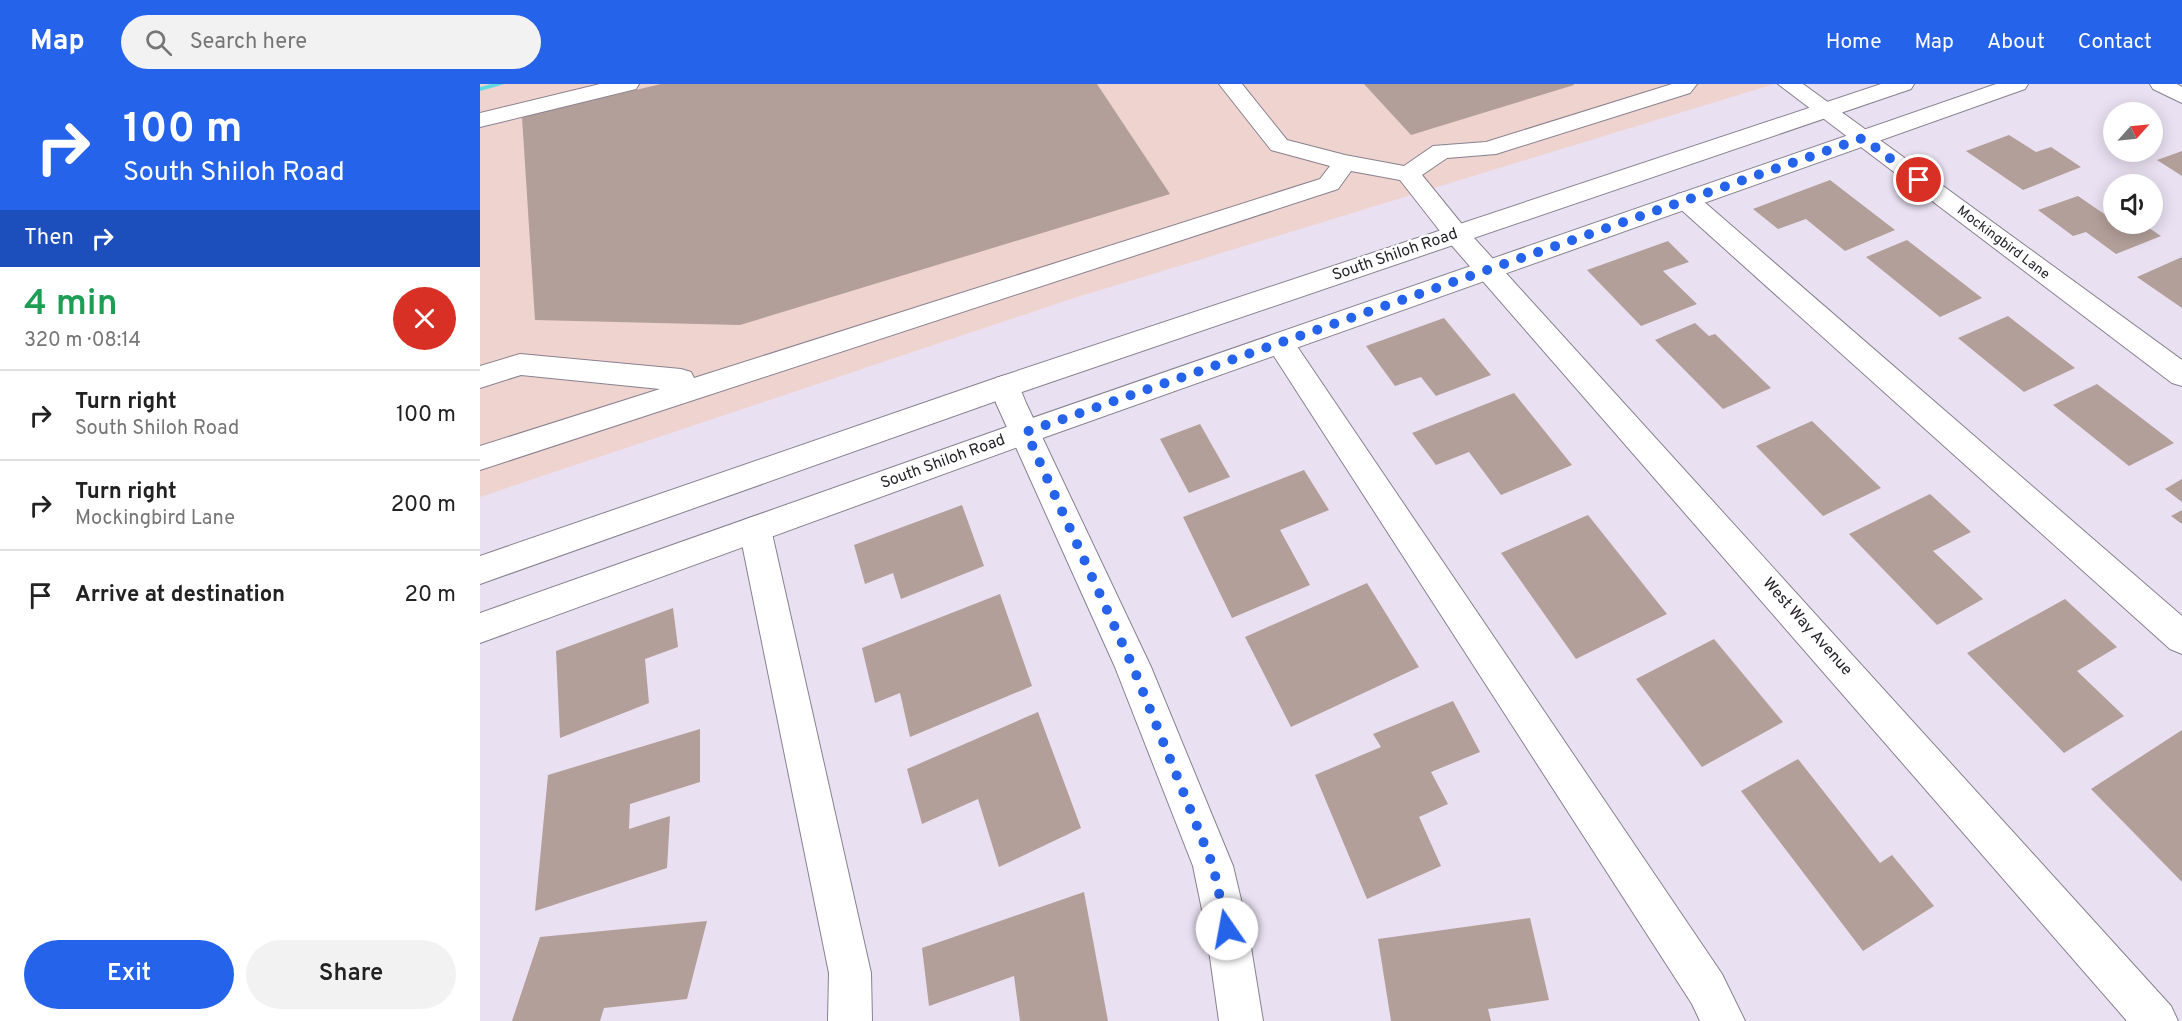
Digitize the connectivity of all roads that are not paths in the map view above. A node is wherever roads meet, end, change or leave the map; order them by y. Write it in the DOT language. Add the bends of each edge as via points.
graph roads {
  1 [pos="628,84"];
  2 [pos="1230,84"];
  3 [pos="1686,84"];
  4 [pos="1789,84"];
  5 [pos="1903,84"];
  6 [pos="2018,84"];
  7 [pos="2162,84"];
  8 [pos="2182,96"];
  9 [pos="1825,110"];
  10 [pos="480,120"];
  11 [pos="1863,138"];
  12 [pos="1345,162"];
  13 [pos="1408,174"];
  14 [pos="1686,200"];
  15 [pos="1456,234"];
  16 [pos="1488,269"];
  17 [pos="1280,343"];
  18 [pos="2182,375"];
  19 [pos="480,377"];
  20 [pos="1006,386"];
  21 [pos="684,394"];
  22 [pos="1026,432"];
  23 [pos="480,458"];
  24 [pos="755,529"];
  25 [pos="480,570"];
  26 [pos="480,628"];
  27 [pos="2182,638"];
  28 [pos="850,1021"];
  29 [pos="1242,1021"];
  30 [pos="1723,1021"];
  31 [pos="2156,1021"];
  1 -- 10 [label="main road"];
  2 -- 12 [label="main road" via="1279,145"];
  3 -- 13 [label="main road" via="1488,149 1441,151"];
  4 -- 9 [label="main road, Mockingbird Lane"];
  5 -- 9 [label="main road, South Shiloh Road"];
  6 -- 11 [label="main road, South Shiloh Road"];
  7 -- 8 [label="main road"];
  9 -- 11 [label="main road, Mockingbird Lane"];
  9 -- 15 [label="main road, South Shiloh Road"];
  11 -- 14 [label="main road, South Shiloh Road"];
  11 -- 18 [label="main road, Mockingbird Lane"];
  12 -- 13 [label="main road"];
  12 -- 21 [label="main road" via="1329,184"];
  13 -- 15 [label="main road, West Way Avenue"];
  14 -- 16 [label="main road, South Shiloh Road"];
  14 -- 27 [label="main road"];
  15 -- 16 [label="main road, West Way Avenue"];
  15 -- 20 [label="main road, South Shiloh Road"];
  16 -- 17 [label="main road, South Shiloh Road"];
  16 -- 31 [label="main road, West Way Avenue"];
  17 -- 22 [label="main road, South Shiloh Road"];
  17 -- 30 [label="main road" via="1707,989"];
  19 -- 21 [label="main road" via="520,364 681,381"];
  20 -- 22 [label="main road"];
  20 -- 25 [label="main road, South Shiloh Road"];
  21 -- 23 [label="main road"];
  22 -- 24 [label="main road, South Shiloh Road"];
  22 -- 29 [label="main road" via="1133,667 1213,866"];
  24 -- 26 [label="main road, South Shiloh Road"];
  24 -- 28 [label="main road" via="850,973"];
}
